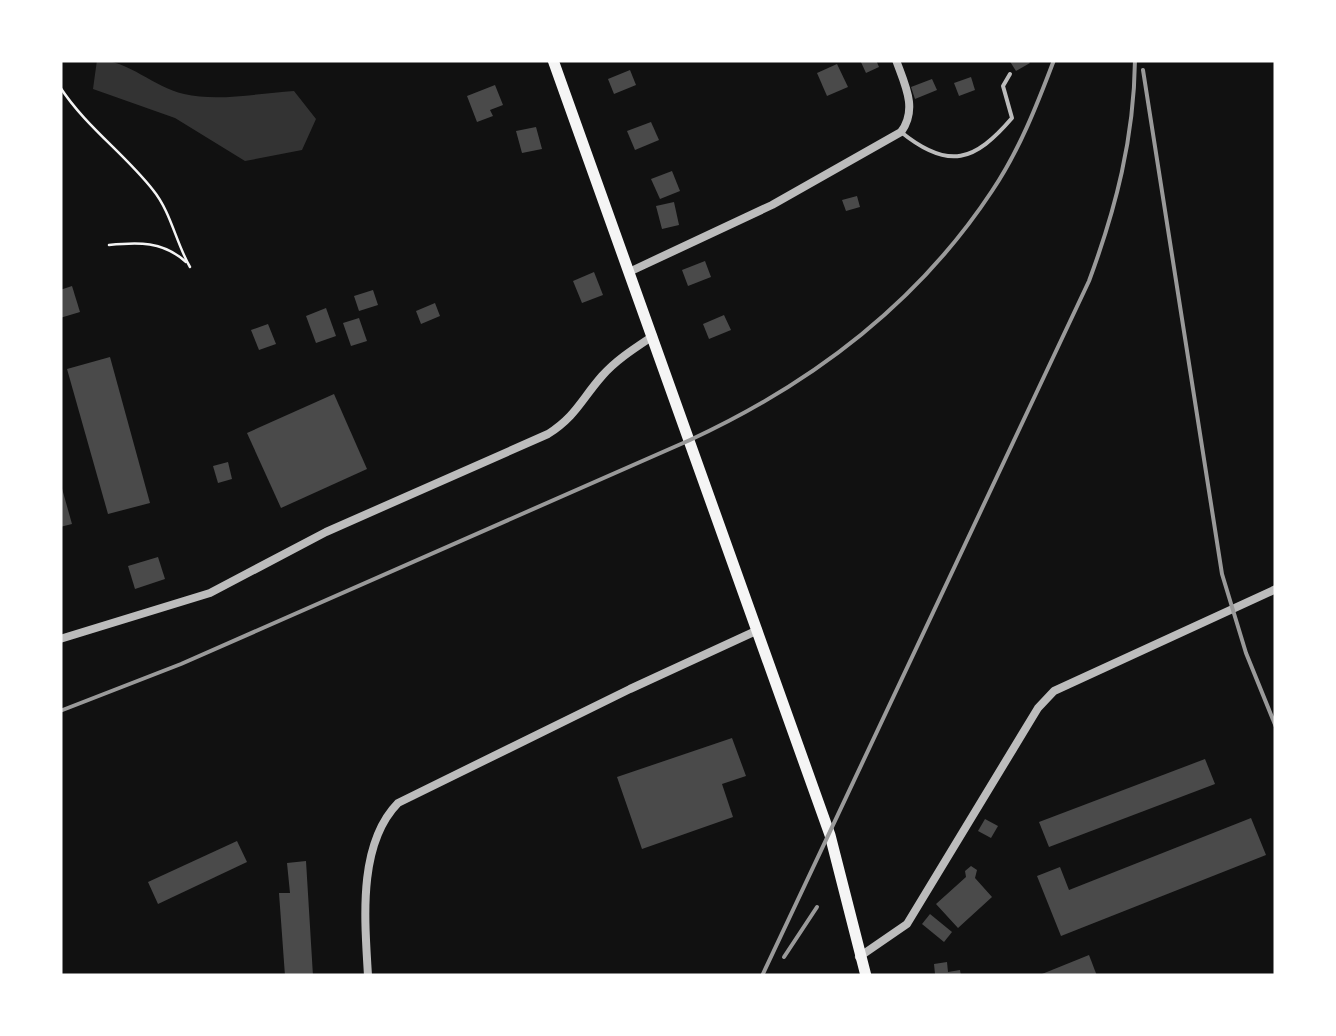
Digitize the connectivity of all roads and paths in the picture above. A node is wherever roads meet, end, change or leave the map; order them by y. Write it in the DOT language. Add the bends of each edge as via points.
graph roads {
  1 [pos="553,60"];
  2 [pos="896,60"];
  3 [pos="1010,74"];
  4 [pos="60,87"];
  5 [pos="901,132"];
  6 [pos="108,245"];
  7 [pos="629,272"];
  8 [pos="652,336"];
  9 [pos="1276,589"];
  10 [pos="758,630"];
  11 [pos="60,639"];
  12 [pos="859,957"];
  13 [pos="368,976"];
  14 [pos="866,976"];
  1 -- 7 [label="main road"];
  2 -- 5 [label="street" via="910,100"];
  3 -- 5 [label="lane" via="1004,86 1012,118 979,152 926,151"];
  4 -- 6 [label="path" via="156,194 190,266 151,244"];
  5 -- 7 [label="street" via="772,205"];
  7 -- 8 [label="main road"];
  8 -- 10 [label="main road"];
  8 -- 11 [label="street" via="610,368 568,421 548,434 326,532 210,593"];
  9 -- 12 [label="street" via="1054,691 906,924"];
  10 -- 12 [label="main road" via="830,836"];
  10 -- 13 [label="street" via="398,803 370,865"];
  12 -- 14 [label="main road"];
}
